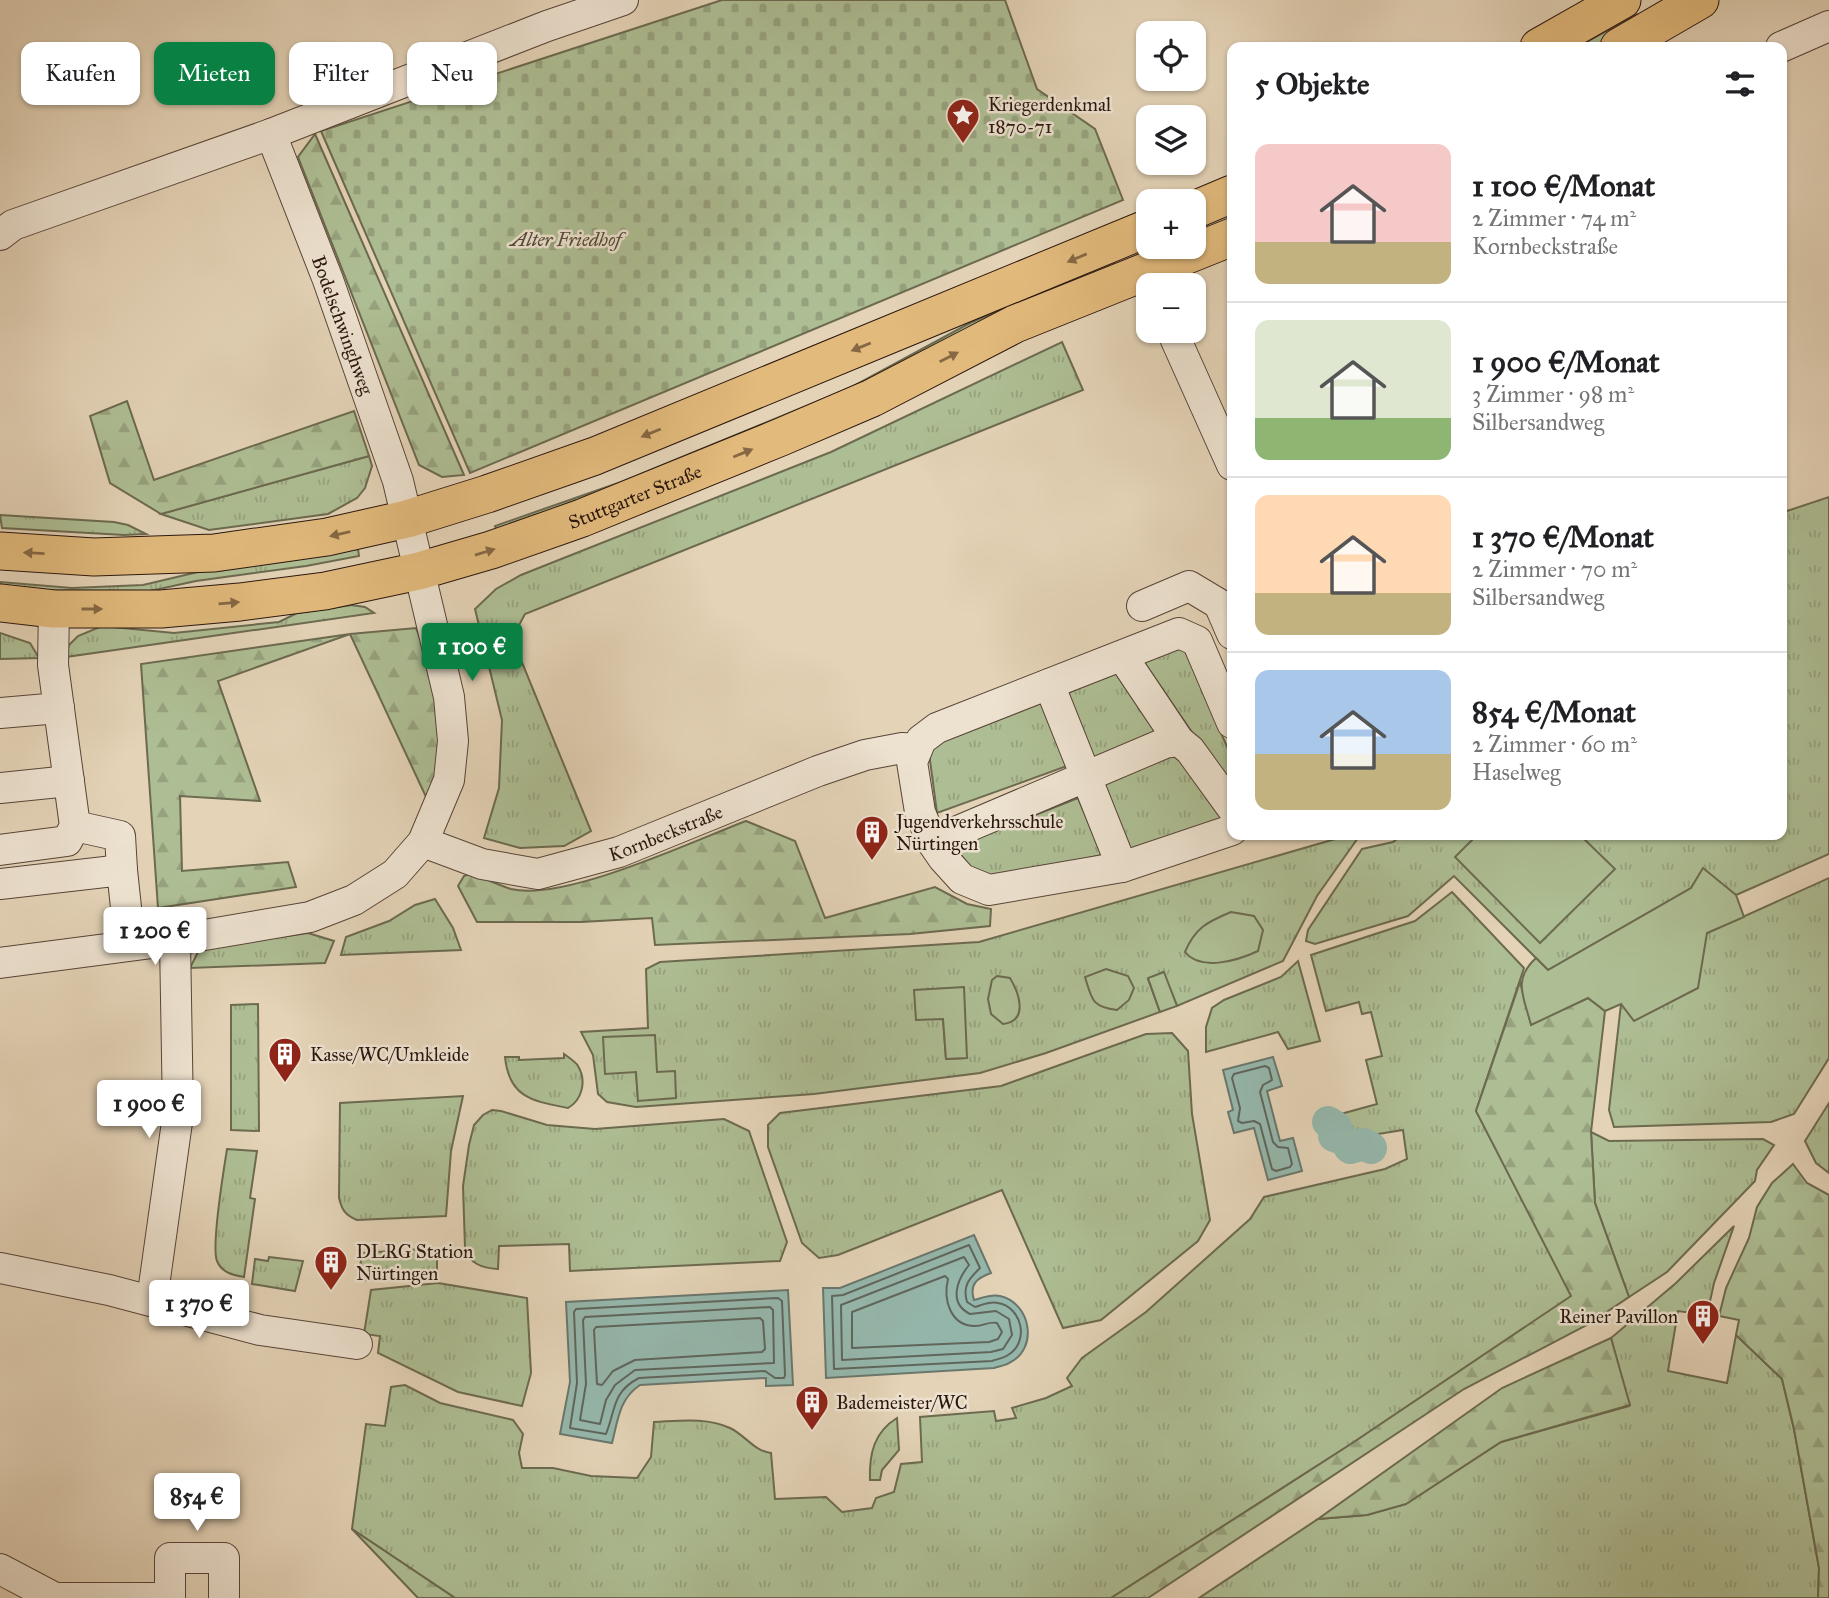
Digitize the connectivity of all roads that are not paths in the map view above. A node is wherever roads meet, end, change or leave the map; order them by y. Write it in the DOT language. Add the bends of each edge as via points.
graph roads {
  1 [pos="623,0"];
  2 [pos="1622,0"];
  3 [pos="1700,0"];
  4 [pos="1828,28"];
  5 [pos="1548,42"];
  6 [pos="1628,42"];
  7 [pos="1787,44"];
  8 [pos="271,134"];
  9 [pos="1227,196"];
  10 [pos="1206,205"];
  11 [pos="7,230"];
  12 [pos="1136,233"];
  13 [pos="1227,240"];
  14 [pos="1164,273"];
  15 [pos="1136,284"];
  16 [pos="1177,343"];
  17 [pos="1227,454"];
  18 [pos="407,519"];
  19 [pos="0,551"];
  20 [pos="419,571"];
  21 [pos="0,603"];
  22 [pos="1142,606"];
  23 [pos="54,609"];
  24 [pos="1227,622"];
  25 [pos="1122,656"];
  26 [pos="1049,684"];
  27 [pos="59,708"];
  28 [pos="1227,711"];
  29 [pos="0,712"];
  30 [pos="1179,741"];
  31 [pos="910,748"];
  32 [pos="1085,776"];
  33 [pos="69,781"];
  34 [pos="0,788"];
  35 [pos="1227,801"];
  36 [pos="75,826"];
  37 [pos="1227,832"];
  38 [pos="423,842"];
  39 [pos="932,842"];
  40 [pos="0,850"];
  41 [pos="1122,867"];
  42 [pos="122,870"];
  43 [pos="0,884"];
  44 [pos="175,940"];
  45 [pos="130,945"];
  46 [pos="0,963"];
  47 [pos="0,1268"];
  48 [pos="152,1300"];
  49 [pos="356,1344"];
  50 [pos="0,1569"];
  51 [pos="165,1598"];
  52 [pos="170,1598"];
  53 [pos="224,1598"];
  1 -- 8 [label="street"];
  2 -- 5 [label="main road"];
  3 -- 6 [label="main road"];
  4 -- 7 [label="street"];
  8 -- 11 [label="street"];
  8 -- 18 [label="street, Bodelschwinghweg" via="358,363"];
  9 -- 10 [label="main road"];
  12 -- 18 [label="main road, one-way" via="595,456"];
  13 -- 14 [label="main road, Stuttgarter Straße"];
  20 -- 15 [label="main road, Stuttgarter Straße, one-way" via="582,518 872,398 1015,324"];
  16 -- 17 [label="street"];
  18 -- 19 [label="main road, one-way" via="327,537 214,552 94,556"];
  18 -- 20 [label="street"];
  23 -- 20 [label="main road, Stuttgarter Straße, one-way" via="161,609 240,602 325,591"];
  20 -- 38 [label="street" via="449,698 453,741 449,780"];
  21 -- 23 [label="main road, Stuttgarter Straße"];
  22 -- 24 [label="street" via="1189,586 1219,604"];
  23 -- 27 [label="street" via="53,665"];
  25 -- 26 [label="street"];
  25 -- 28 [label="street" via="1179,633 1197,641"];
  25 -- 30 [label="street"];
  26 -- 31 [label="street" via="937,728"];
  26 -- 32 [label="street"];
  27 -- 29 [label="street"];
  27 -- 33 [label="street"];
  30 -- 32 [label="street"];
  30 -- 35 [label="street"];
  31 -- 38 [label="street, Kornbeckstraße" via="865,755 619,852 538,874 482,864"];
  31 -- 39 [label="street" via="920,812"];
  32 -- 39 [label="street"];
  32 -- 41 [label="street"];
  33 -- 34 [label="street"];
  33 -- 36 [label="street"];
  36 -- 40 [label="street" via="67,841"];
  36 -- 42 [label="street" via="120,836"];
  37 -- 41 [label="street"];
  38 -- 44 [label="street" via="395,874 354,900 310,917"];
  39 -- 41 [label="street" via="962,879 989,890"];
  42 -- 43 [label="street"];
  42 -- 45 [label="street"];
  44 -- 45 [label="street"];
  44 -- 48 [label="street" via="178,1115"];
  45 -- 46 [label="street"];
  47 -- 48 [label="street"];
  48 -- 49 [label="street" via="260,1330"];
  50 -- 51 [label="street" via="55,1598"];
  52 -- 53 [label="street" via="170,1558 224,1558"];
}
